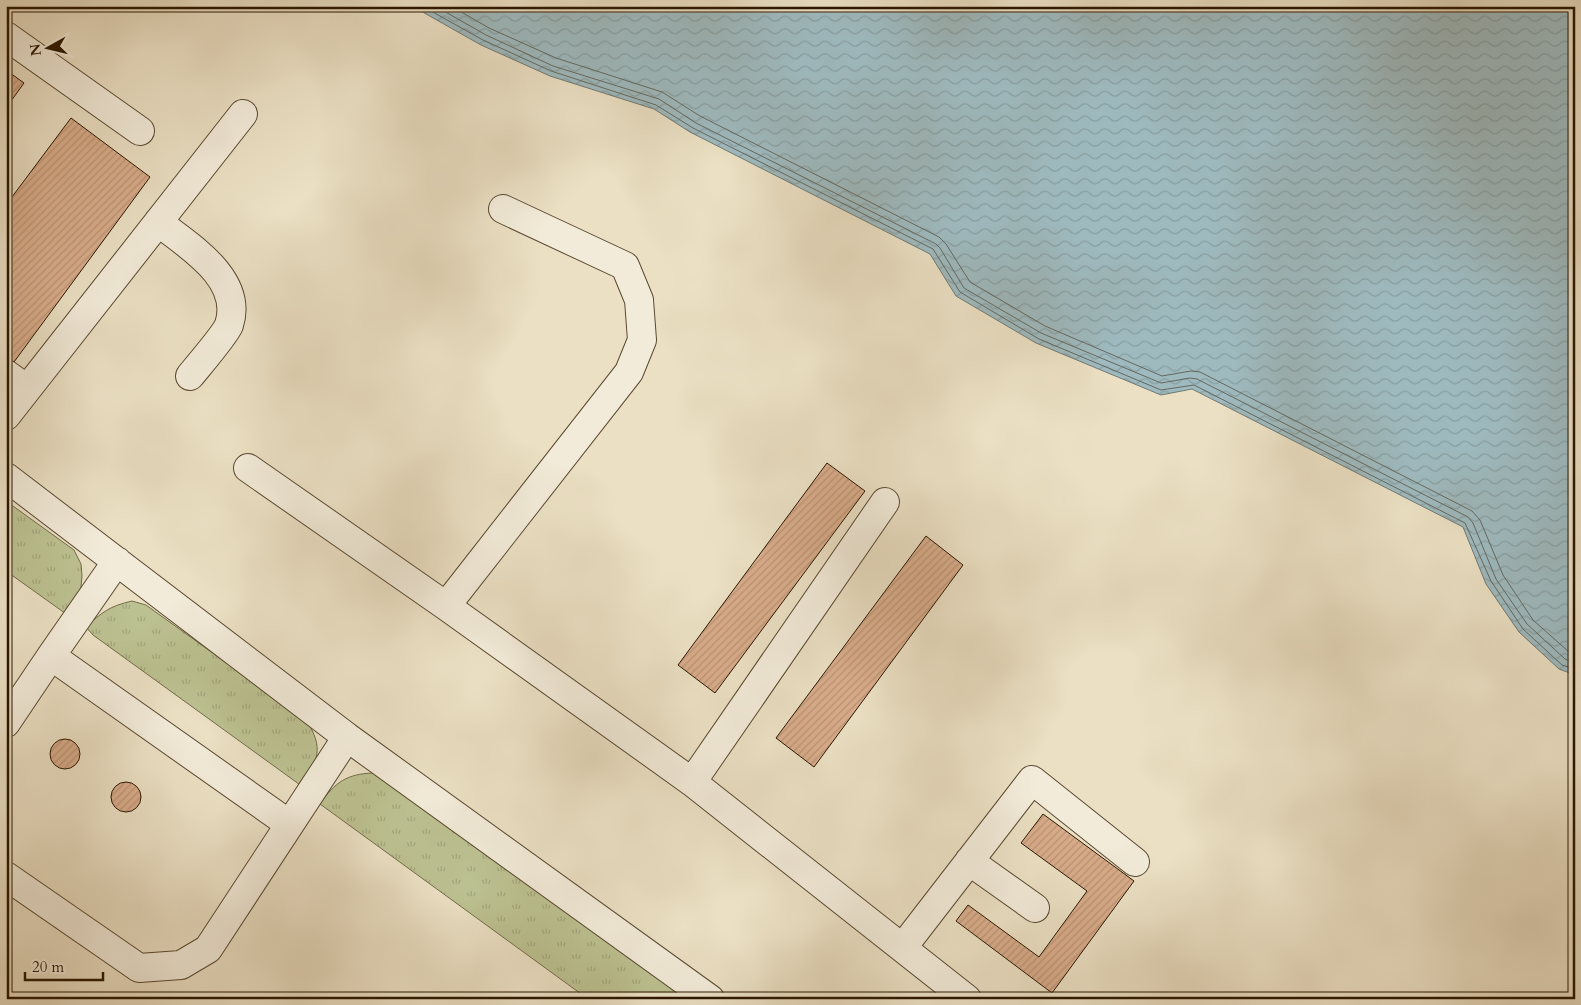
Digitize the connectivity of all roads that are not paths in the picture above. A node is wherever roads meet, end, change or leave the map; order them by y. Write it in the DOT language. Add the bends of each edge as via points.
graph roads {
  1 [pos="6,36"];
  2 [pos="243,114"];
  3 [pos="140,131"];
  4 [pos="503,209"];
  5 [pos="158,222"];
  6 [pos="190,376"];
  7 [pos="17,382"];
  8 [pos="6,416"];
  9 [pos="248,468"];
  10 [pos="6,477"];
  11 [pos="885,502"];
  12 [pos="117,561"];
  13 [pos="446,606"];
  14 [pos="51,656"];
  15 [pos="6,723"];
  16 [pos="348,737"];
  17 [pos="692,782"];
  18 [pos="289,824"];
  19 [pos="969,862"];
  20 [pos="1135,862"];
  21 [pos="6,876"];
  22 [pos="1034,908"];
  23 [pos="902,947"];
  24 [pos="710,999"];
  25 [pos="967,999"];
  1 -- 3 [label="street"];
  2 -- 5 [label="street"];
  4 -- 13 [label="street" via="625,266 639,300 642,340 629,372"];
  5 -- 6 [label="street" via="209,261 227,289 232,307 228,326"];
  5 -- 7 [label="street"];
  7 -- 8 [label="street"];
  9 -- 13 [label="street"];
  10 -- 12 [label="street"];
  11 -- 17 [label="street"];
  12 -- 14 [label="street"];
  12 -- 16 [label="street"];
  13 -- 17 [label="street"];
  14 -- 15 [label="street"];
  14 -- 18 [label="street"];
  16 -- 18 [label="street"];
  16 -- 24 [label="street"];
  17 -- 23 [label="street"];
  18 -- 21 [label="street" via="208,949 181,965 139,968"];
  19 -- 20 [label="street" via="1032,780"];
  19 -- 22 [label="street"];
  19 -- 23 [label="street"];
  23 -- 25 [label="street"];
}
